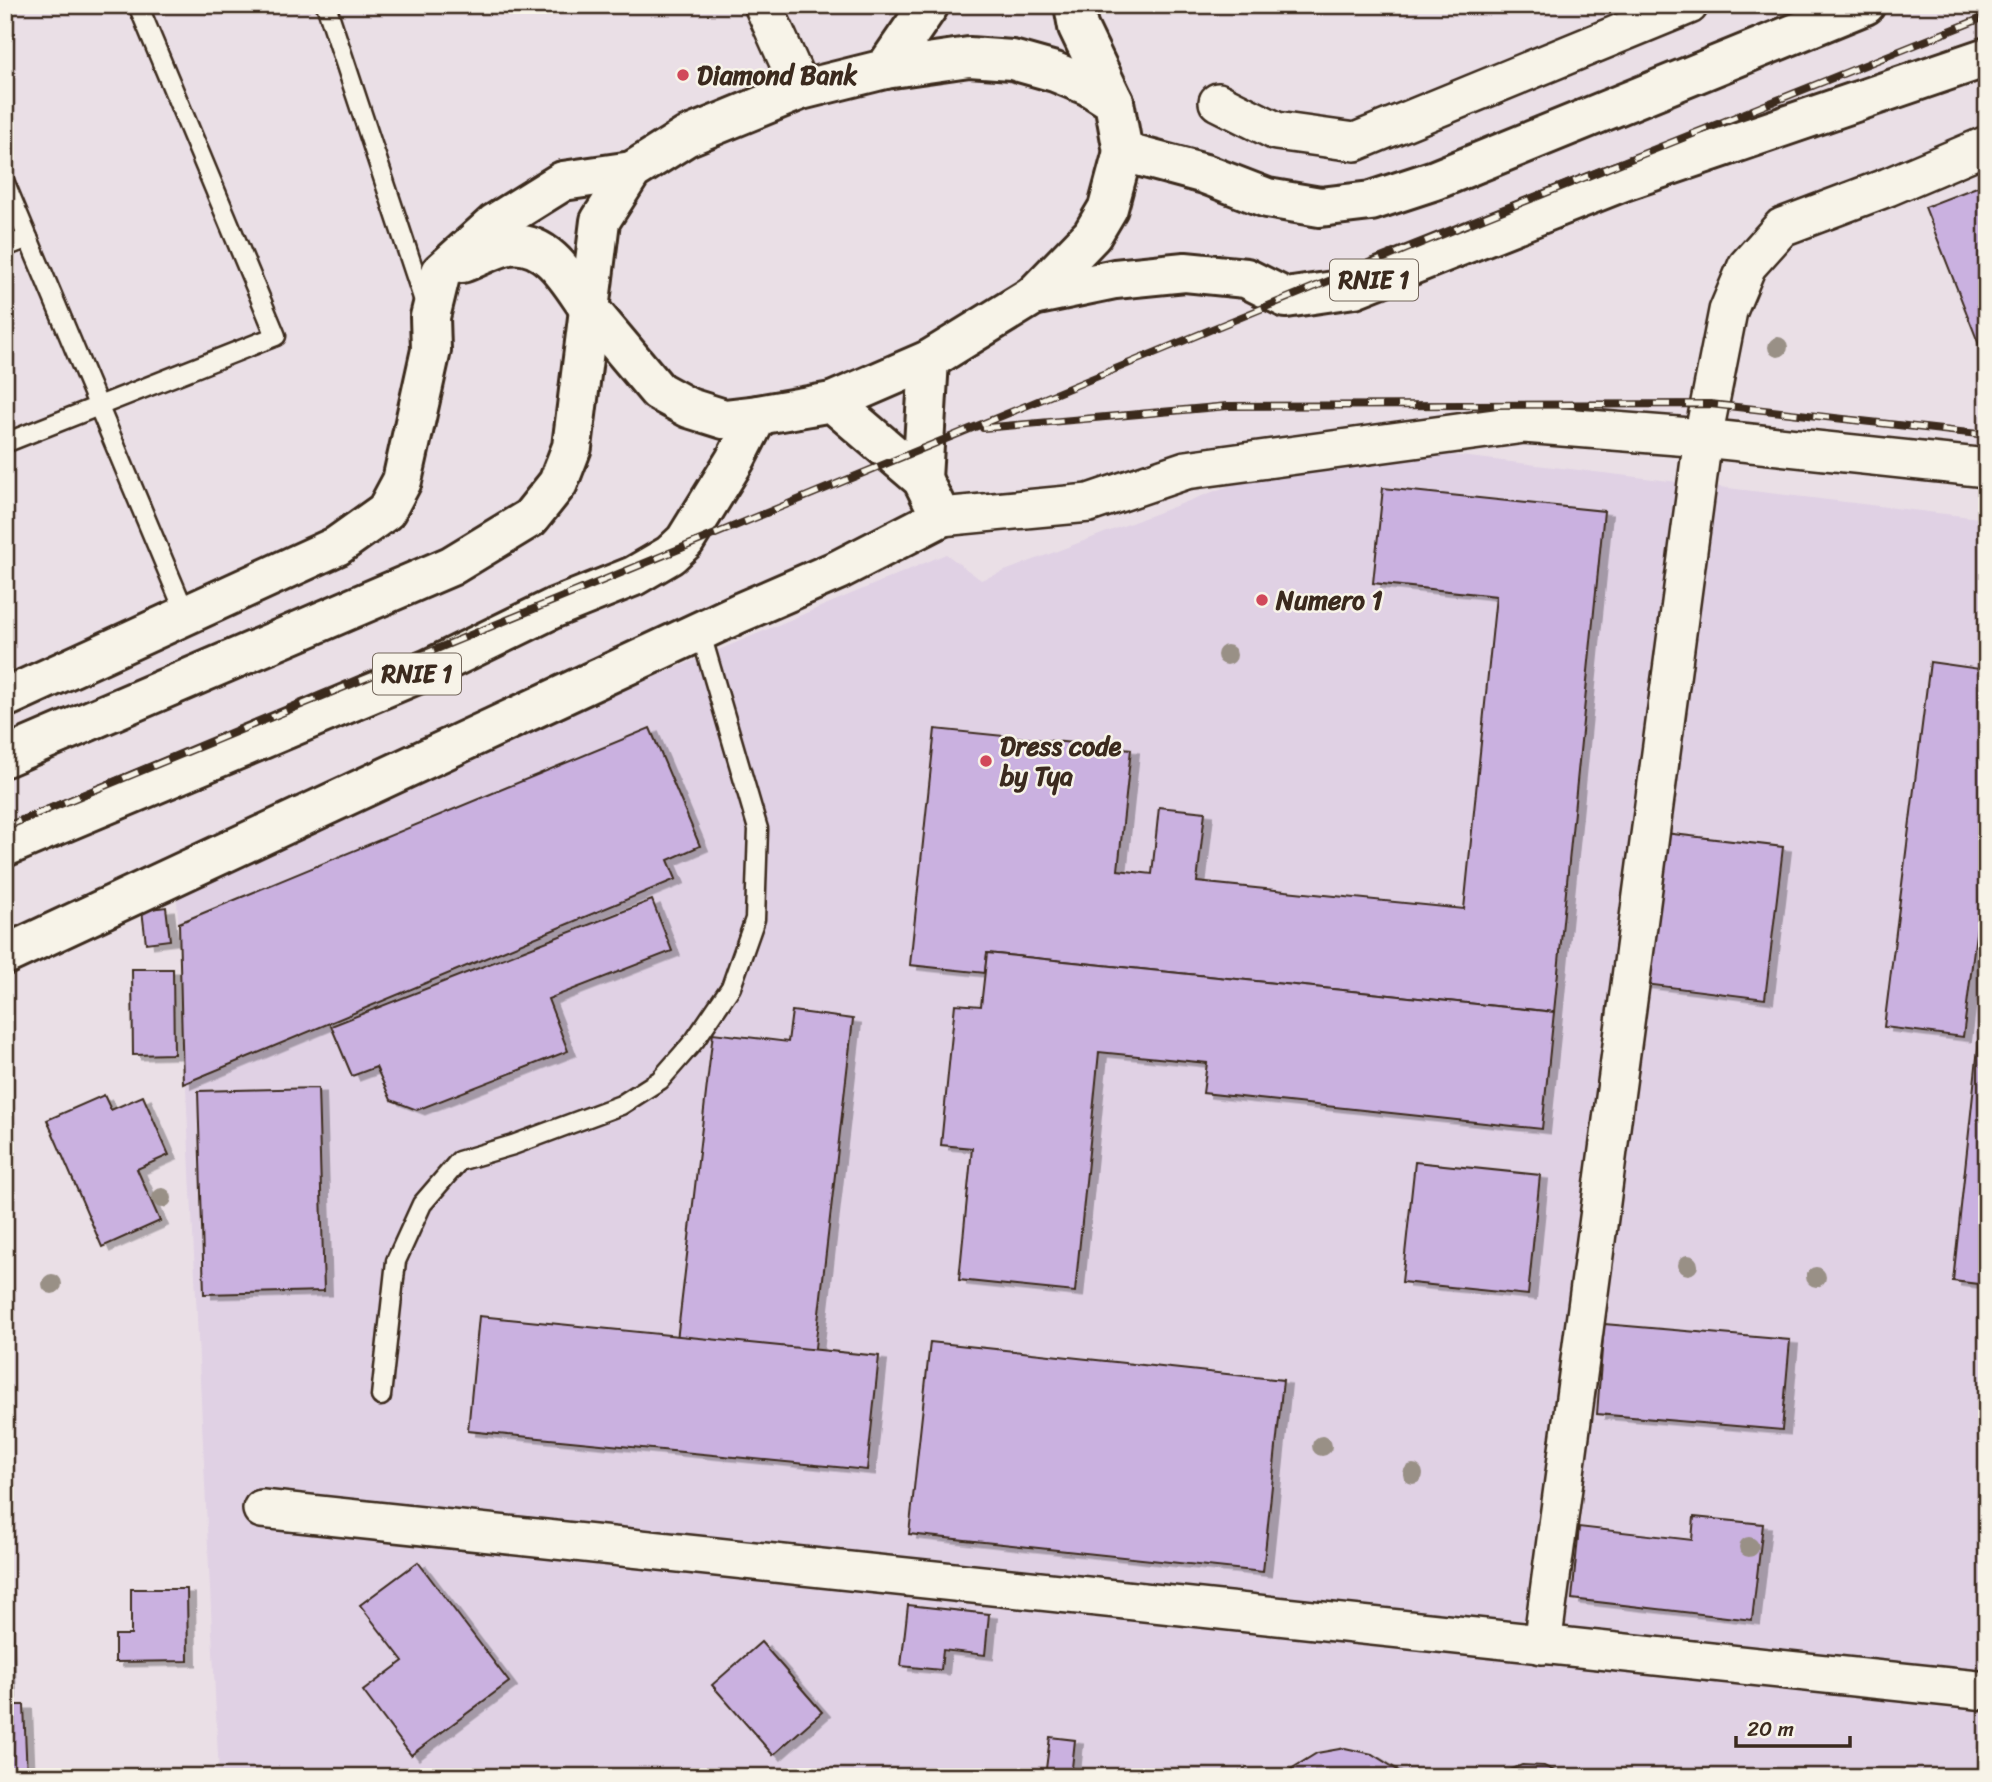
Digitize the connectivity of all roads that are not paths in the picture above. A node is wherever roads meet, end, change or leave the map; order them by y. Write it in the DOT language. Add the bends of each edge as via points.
graph roads {
  1 [pos="138,5"];
  2 [pos="326,5"];
  3 [pos="763,5"];
  4 [pos="929,5"];
  5 [pos="1074,5"];
  6 [pos="1689,5"];
  7 [pos="1865,5"];
  8 [pos="1987,57"];
  9 [pos="885,69"];
  10 [pos="801,90"];
  11 [pos="1114,102"];
  12 [pos="1218,102"];
  13 [pos="1987,145"];
  14 [pos="1124,152"];
  15 [pos="632,171"];
  16 [pos="5,183"];
  17 [pos="28,238"];
  18 [pos="5,247"];
  19 [pos="441,272"];
  20 [pos="1033,296"];
  21 [pos="590,310"];
  22 [pos="430,317"];
  23 [pos="929,360"];
  24 [pos="832,402"];
  25 [pos="98,407"];
  26 [pos="758,415"];
  27 [pos="1703,438"];
  28 [pos="5,443"];
  29 [pos="1987,468"];
  30 [pos="922,479"];
  31 [pos="941,517"];
  32 [pos="187,617"];
  33 [pos="700,631"];
  34 [pos="5,698"];
  35 [pos="5,757"];
  36 [pos="5,847"];
  37 [pos="5,955"];
  38 [pos="381,1396"];
  39 [pos="262,1509"];
  40 [pos="1542,1644"];
  41 [pos="1987,1691"];
  1 -- 25 [label="lane" via="276,336"];
  2 -- 22 [label="lane"];
  3 -- 10 [label="street"];
  4 -- 9 [label="main road"];
  5 -- 11 [label="main road" via="1079,27"];
  6 -- 12 [label="street" via="1355,142 1276,131"];
  7 -- 14 [label="main road" via="1435,180 1371,201 1320,207 1267,198 1205,174"];
  8 -- 20 [label="main road, RNIE 1" via="1621,182 1354,288 1286,298 1246,278 1185,272 1115,279"];
  9 -- 10 [label="main road"];
  9 -- 11 [label="main road" via="970,57 1012,60 1089,86"];
  10 -- 15 [label="main road" via="686,137"];
  11 -- 14 [label="main road, RNIE 1"];
  13 -- 27 [label="street" via="1782,227 1747,266 1728,311"];
  14 -- 20 [label="main road, RNIE 1" via="1108,208 1091,235"];
  15 -- 19 [label="main road" via="563,181 494,224"];
  15 -- 21 [label="main road" via="600,221"];
  16 -- 17 [label="lane"];
  17 -- 18 [label="lane"];
  17 -- 25 [label="lane"];
  19 -- 21 [label="main road" via="520,245 553,259"];
  19 -- 22 [label="main road"];
  20 -- 23 [label="main road, RNIE 1"];
  21 -- 26 [label="main road, RNIE 1" via="658,391 689,408 724,419"];
  21 -- 35 [label="main road" via="572,447 558,483 530,518 450,566"];
  22 -- 32 [label="main road" via="431,350 415,428 402,481 386,511 337,546"];
  23 -- 24 [label="main road, RNIE 1"];
  23 -- 30 [label="main road"];
  24 -- 26 [label="main road, RNIE 1"];
  24 -- 30 [label="main road"];
  25 -- 28 [label="lane"];
  25 -- 32 [label="lane"];
  26 -- 36 [label="main road, RNIE 1" via="685,541 634,576 554,608 429,669"];
  27 -- 29 [label="street"];
  27 -- 31 [label="street" via="1524,424 1186,470 1089,503"];
  27 -- 40 [label="street"];
  30 -- 31 [label="main road"];
  31 -- 33 [label="main road" via="838,570"];
  32 -- 34 [label="main road"];
  33 -- 37 [label="main road"];
  33 -- 38 [label="lane" via="758,829 755,919 731,987 695,1040 660,1080 621,1105 459,1161 444,1178 422,1204 396,1261"];
  39 -- 40 [label="street"];
  40 -- 41 [label="street"];
}
